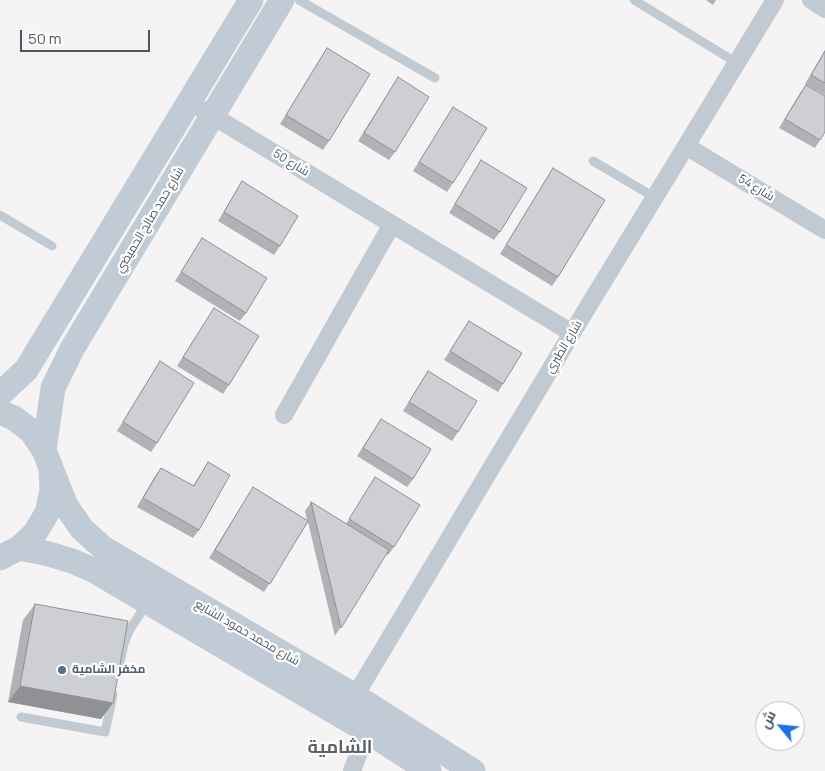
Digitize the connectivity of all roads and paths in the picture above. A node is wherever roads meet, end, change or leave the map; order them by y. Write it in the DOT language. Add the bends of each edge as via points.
graph roads {
  1 [pos="251,0"];
  2 [pos="282,0"];
  3 [pos="299,0"];
  4 [pos="634,0"];
  5 [pos="776,0"];
  6 [pos="811,0"];
  7 [pos="825,9"];
  8 [pos="737,63"];
  9 [pos="435,78"];
  10 [pos="189,102"];
  11 [pos="213,116"];
  12 [pos="686,146"];
  13 [pos="593,161"];
  14 [pos="654,197"];
  15 [pos="0,215"];
  16 [pos="392,224"];
  17 [pos="825,230"];
  18 [pos="52,246"];
  19 [pos="572,333"];
  20 [pos="0,394"];
  21 [pos="0,412"];
  22 [pos="284,415"];
  23 [pos="47,459"];
  24 [pos="9,553"];
  25 [pos="147,602"];
  26 [pos="355,696"];
  27 [pos="22,717"];
  28 [pos="367,731"];
  29 [pos="352,771"];
  30 [pos="429,771"];
  31 [pos="473,771"];
  1 -- 10 [label="main road"];
  2 -- 11 [label="main road, شارع حمد صالح الحميضي"];
  3 -- 9 [label="lane"];
  4 -- 8 [label="lane"];
  5 -- 8 [label="street, شارع الطبري"];
  6 -- 7 [label="street"];
  8 -- 12 [label="street, شارع الطبري"];
  10 -- 11 [label="street, شارع 50"];
  10 -- 20 [label="main road" via="26,370"];
  11 -- 16 [label="street, شارع 50"];
  11 -- 23 [label="main road, شارع حمد صالح الحميضي" via="72,349 53,388"];
  12 -- 14 [label="street, شارع الطبري"];
  12 -- 17 [label="street, شارع 54"];
  13 -- 14 [label="lane"];
  14 -- 19 [label="street, شارع الطبري"];
  15 -- 18 [label="lane"];
  16 -- 19 [label="street, شارع 50"];
  16 -- 22 [label="street"];
  19 -- 26 [label="street, شارع الطبري"];
  21 -- 23 [label="main road, شارع محمد حمود الشايع" via="14,418 31,432"];
  23 -- 24 [label="main road, شارع حمد صالح الحميضي" via="52,491 47,513 35,533"];
  23 -- 26 [label="main road, شارع محمد حمود الشايع" via="66,506 82,529 103,548"];
  24 -- 25 [label="main road, شارع محمد حمود الشايع" via="49,554 72,560"];
  25 -- 27 [label="lane" via="124,644 105,732"];
  25 -- 28 [label="main road, شارع محمد حمود الشايع"];
  26 -- 31 [label="main road, شارع محمد حمود الشايع"];
  28 -- 29 [label="street"];
  28 -- 30 [label="main road, شارع محمد حمود الشايع"];
}
